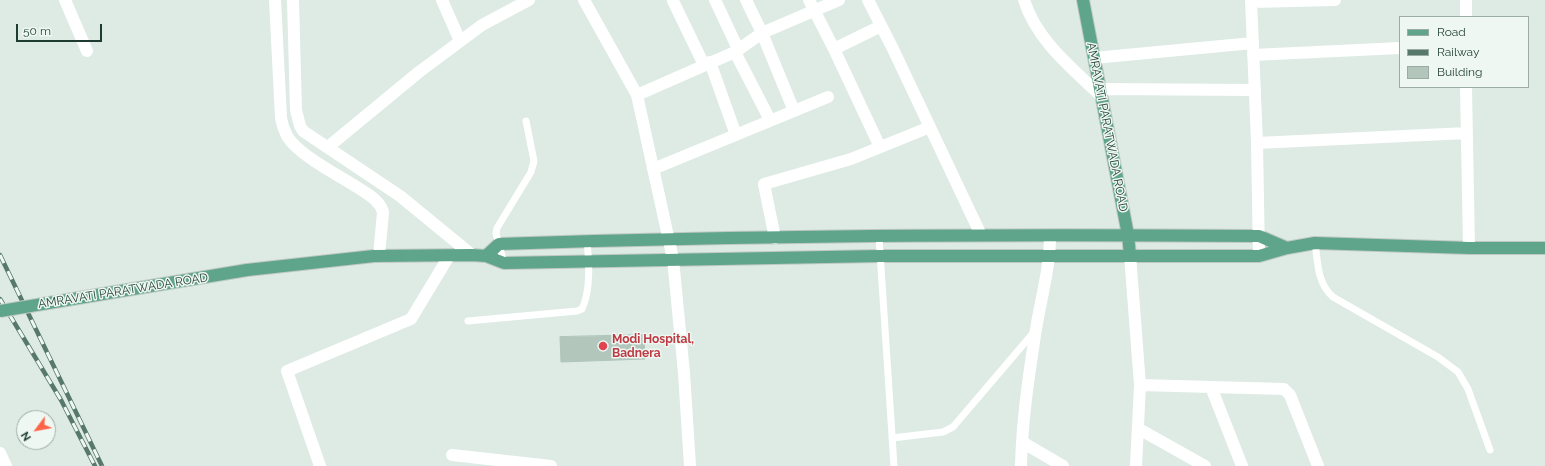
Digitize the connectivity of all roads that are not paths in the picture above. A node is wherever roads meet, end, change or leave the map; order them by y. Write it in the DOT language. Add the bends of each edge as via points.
graph roads {
  1 [pos="65,0"];
  2 [pos="275,0"];
  3 [pos="293,0"];
  4 [pos="442,0"];
  5 [pos="529,0"];
  6 [pos="584,0"];
  7 [pos="715,0"];
  8 [pos="746,0"];
  9 [pos="839,0"];
  10 [pos="868,0"];
  11 [pos="1024,0"];
  12 [pos="1083,0"];
  13 [pos="1335,0"];
  14 [pos="1466,0"];
  15 [pos="673,1"];
  16 [pos="1251,1"];
  17 [pos="811,6"];
  18 [pos="1466,16"];
  19 [pos="881,26"];
  20 [pos="762,33"];
  21 [pos="460,41"];
  22 [pos="1399,48"];
  23 [pos="834,49"];
  24 [pos="1253,49"];
  25 [pos="736,50"];
  26 [pos="87,51"];
  27 [pos="1094,58"];
  28 [pos="707,64"];
  29 [pos="1466,88"];
  30 [pos="1255,90"];
  31 [pos="1100,92"];
  32 [pos="637,95"];
  33 [pos="828,97"];
  34 [pos="794,111"];
  35 [pos="770,120"];
  36 [pos="526,121"];
  37 [pos="930,128"];
  38 [pos="1467,133"];
  39 [pos="736,135"];
  40 [pos="1257,143"];
  41 [pos="880,147"];
  42 [pos="328,148"];
  43 [pos="653,169"];
  44 [pos="400,197"];
  45 [pos="382,207"];
  46 [pos="981,235"];
  47 [pos="1128,235"];
  48 [pos="879,236"];
  49 [pos="1050,236"];
  50 [pos="1259,236"];
  51 [pos="669,238"];
  52 [pos="775,238"];
  53 [pos="587,241"];
  54 [pos="1315,243"];
  55 [pos="499,244"];
  56 [pos="1287,248"];
  57 [pos="1469,248"];
  58 [pos="1545,248"];
  59 [pos="472,255"];
  60 [pos="1130,255"];
  61 [pos="379,256"];
  62 [pos="449,256"];
  63 [pos="486,256"];
  64 [pos="880,256"];
  65 [pos="1259,256"];
  66 [pos="1050,257"];
  67 [pos="674,259"];
  68 [pos="589,261"];
  69 [pos="504,263"];
  70 [pos="0,311"];
  71 [pos="468,321"];
  72 [pos="1036,329"];
  73 [pos="1140,385"];
  74 [pos="1211,387"];
  75 [pos="1139,428"];
  76 [pos="892,438"];
  77 [pos="1022,442"];
  78 [pos="1490,450"];
  79 [pos="0,453"];
  80 [pos="452,455"];
  81 [pos="6,466"];
  82 [pos="320,466"];
  83 [pos="551,466"];
  84 [pos="690,466"];
  85 [pos="894,466"];
  86 [pos="1021,466"];
  87 [pos="1063,466"];
  88 [pos="1136,466"];
  89 [pos="1205,466"];
  90 [pos="1242,466"];
  91 [pos="1318,466"];
  1 -- 26 [label="street"];
  2 -- 45 [label="street" via="281,118 287,136 302,152 366,193"];
  3 -- 42 [label="street" via="298,120 303,131"];
  4 -- 21 [label="street"];
  5 -- 21 [label="street" via="482,25"];
  6 -- 32 [label="street"];
  7 -- 25 [label="street"];
  8 -- 20 [label="street"];
  9 -- 17 [label="street"];
  10 -- 19 [label="street"];
  11 -- 31 [label="street" via="1042,37"];
  12 -- 27 [label="main road, AMRAVATI PARATWADA ROAD"];
  13 -- 16 [label="street"];
  14 -- 18 [label="street"];
  15 -- 28 [label="street"];
  16 -- 24 [label="street"];
  17 -- 20 [label="street"];
  17 -- 23 [label="street"];
  19 -- 23 [label="street"];
  19 -- 37 [label="street"];
  20 -- 25 [label="street"];
  20 -- 34 [label="street"];
  21 -- 42 [label="street" via="418,72"];
  22 -- 24 [label="street"];
  23 -- 41 [label="street"];
  24 -- 27 [label="street"];
  24 -- 30 [label="street"];
  25 -- 28 [label="street"];
  25 -- 35 [label="street"];
  27 -- 31 [label="main road, AMRAVATI PARATWADA ROAD"];
  28 -- 32 [label="street"];
  28 -- 39 [label="street"];
  29 -- 38 [label="street"];
  30 -- 31 [label="street"];
  30 -- 40 [label="street"];
  31 -- 47 [label="main road, AMRAVATI PARATWADA ROAD"];
  32 -- 43 [label="street"];
  33 -- 34 [label="street"];
  34 -- 35 [label="street"];
  35 -- 39 [label="street"];
  36 -- 55 [label="lane" via="534,160 531,172 497,228"];
  37 -- 41 [label="street"];
  37 -- 46 [label="street"];
  38 -- 40 [label="street"];
  38 -- 57 [label="street"];
  39 -- 43 [label="street"];
  40 -- 50 [label="street"];
  41 -- 52 [label="street" via="851,159 764,184"];
  42 -- 44 [label="street"];
  43 -- 51 [label="street"];
  44 -- 45 [label="street"];
  44 -- 59 [label="street"];
  45 -- 61 [label="street"];
  46 -- 48 [label="main road"];
  46 -- 49 [label="main road"];
  47 -- 49 [label="main road"];
  47 -- 50 [label="main road"];
  47 -- 60 [label="main road, AMRAVATI PARATWADA ROAD"];
  48 -- 52 [label="main road"];
  48 -- 64 [label="lane"];
  49 -- 66 [label="street"];
  50 -- 56 [label="main road"];
  50 -- 65 [label="street"];
  51 -- 52 [label="main road"];
  51 -- 53 [label="main road"];
  51 -- 67 [label="street"];
  53 -- 55 [label="main road"];
  53 -- 68 [label="lane"];
  54 -- 56 [label="main road"];
  54 -- 57 [label="main road"];
  54 -- 78 [label="lane" via="1319,277 1327,292 1438,356 1458,372 1468,389"];
  55 -- 63 [label="main road"];
  55 -- 69 [label="lane"];
  56 -- 65 [label="main road"];
  57 -- 58 [label="main road"];
  59 -- 62 [label="main road, AMRAVATI PARATWADA ROAD"];
  59 -- 63 [label="main road, AMRAVATI PARATWADA ROAD"];
  60 -- 65 [label="main road"];
  60 -- 66 [label="main road"];
  60 -- 73 [label="street"];
  61 -- 62 [label="main road, AMRAVATI PARATWADA ROAD"];
  61 -- 70 [label="main road, AMRAVATI PARATWADA ROAD, bridge" via="247,270"];
  62 -- 82 [label="street" via="411,319 287,371"];
  63 -- 69 [label="main road, AMRAVATI PARATWADA ROAD"];
  64 -- 66 [label="main road"];
  64 -- 67 [label="main road"];
  64 -- 76 [label="lane"];
  66 -- 72 [label="street"];
  67 -- 68 [label="main road"];
  67 -- 84 [label="street"];
  68 -- 69 [label="main road"];
  68 -- 71 [label="lane" via="582,309"];
  72 -- 76 [label="lane" via="953,427 943,432"];
  72 -- 77 [label="street"];
  73 -- 74 [label="street"];
  73 -- 75 [label="street"];
  74 -- 90 [label="street"];
  74 -- 91 [label="street" via="1286,390"];
  75 -- 88 [label="street"];
  75 -- 89 [label="street"];
  76 -- 85 [label="lane"];
  77 -- 86 [label="street"];
  77 -- 87 [label="street"];
  79 -- 81 [label="street"];
  80 -- 83 [label="street"];
}
